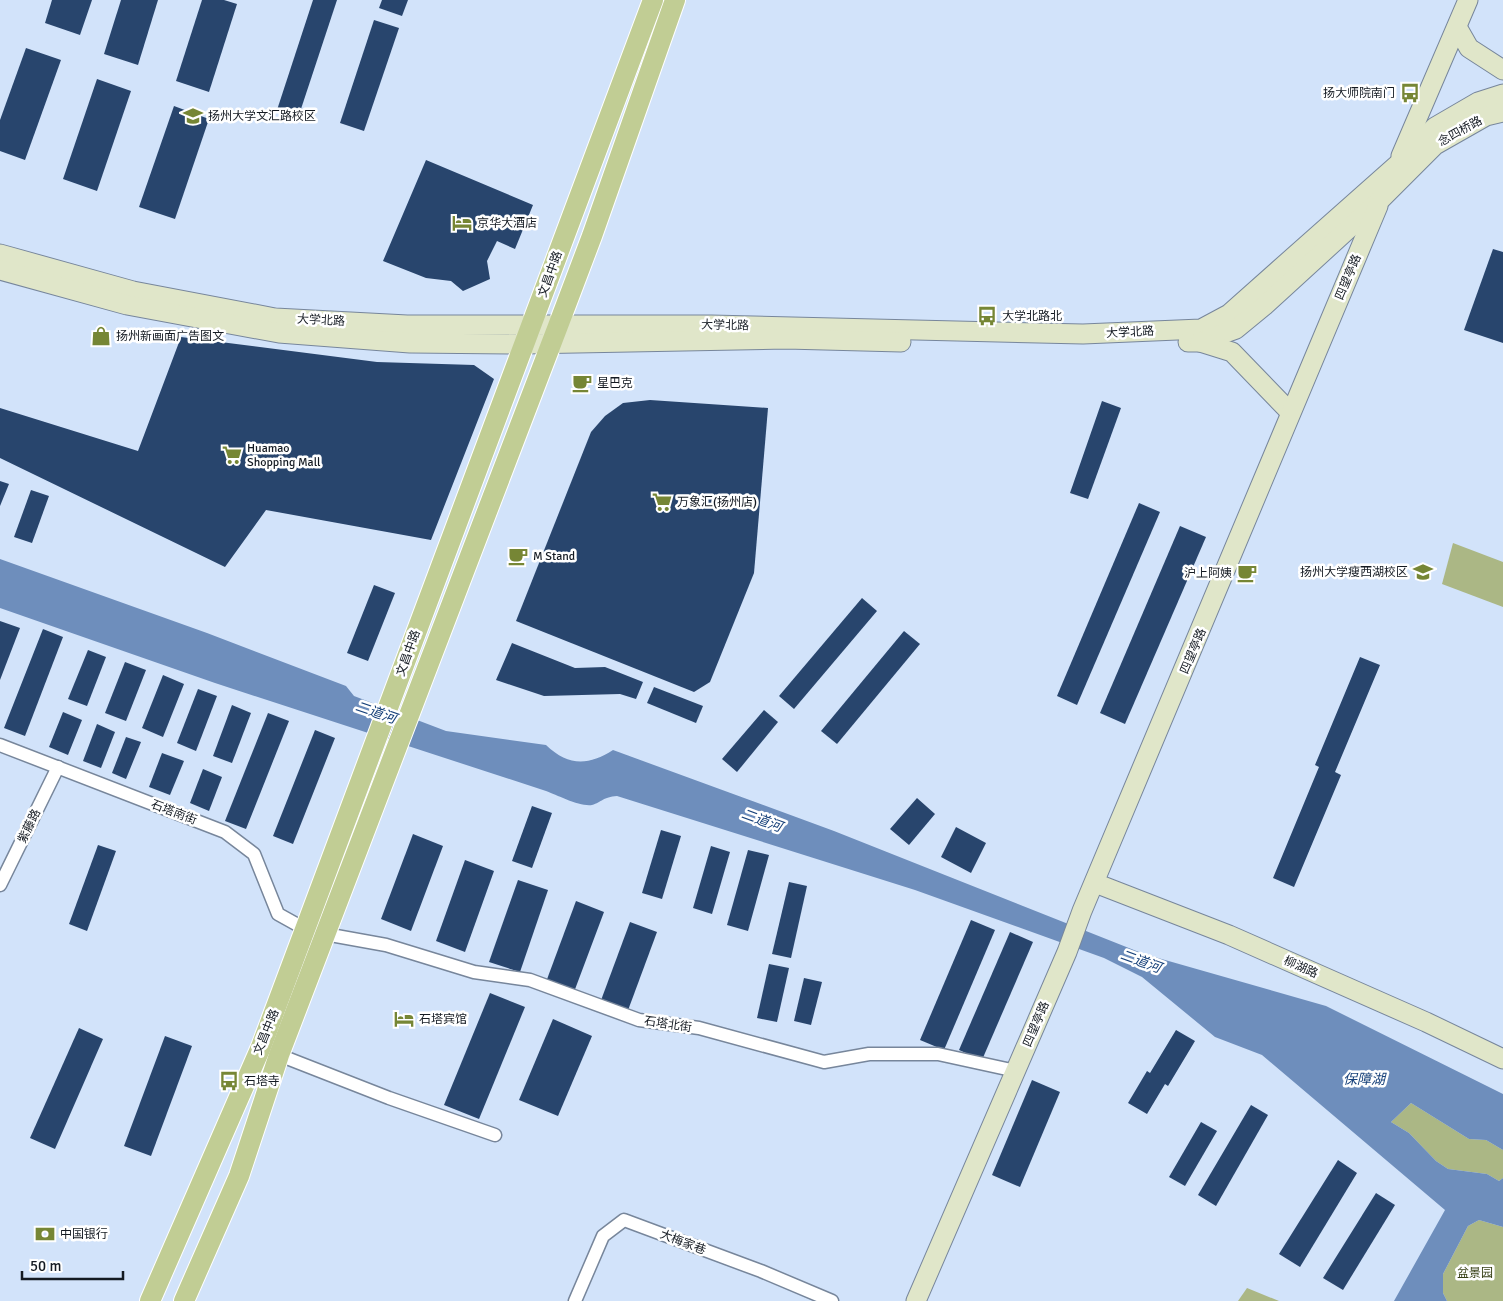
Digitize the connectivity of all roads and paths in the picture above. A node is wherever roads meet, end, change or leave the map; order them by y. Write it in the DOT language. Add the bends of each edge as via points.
graph roads {
  1 [pos="653,0"];
  2 [pos="675,0"];
  3 [pos="1468,0"];
  4 [pos="1457,27"];
  5 [pos="1503,70"];
  6 [pos="1503,94"];
  7 [pos="1503,112"];
  8 [pos="1398,164"];
  9 [pos="1380,200"];
  10 [pos="0,254"];
  11 [pos="0,270"];
  12 [pos="527,335"];
  13 [pos="554,335"];
  14 [pos="1200,342"];
  15 [pos="1290,412"];
  16 [pos="0,744"];
  17 [pos="58,767"];
  18 [pos="1095,883"];
  19 [pos="0,885"];
  20 [pos="306,929"];
  21 [pos="325,934"];
  22 [pos="280,1055"];
  23 [pos="1503,1059"];
  24 [pos="1016,1071"];
  25 [pos="495,1135"];
  26 [pos="150,1301"];
  27 [pos="184,1301"];
  28 [pos="575,1301"];
  29 [pos="832,1301"];
  30 [pos="916,1301"];
  1 -- 12 [label="main road, 文昌中路"];
  2 -- 13 [label="main road, 文昌中路"];
  3 -- 4 [label="street, 四望亭路"];
  4 -- 5 [label="street" via="1469,48"];
  4 -- 8 [label="street, 四望亭路"];
  6 -- 8 [label="street, 念四桥路" via="1478,102 1435,127"];
  7 -- 9 [label="street, 念四桥路" via="1486,116 1435,145"];
  8 -- 9 [label="street, 四望亭路"];
  8 -- 13 [label="street, 大学北路" via="1229,314 1201,329 1083,334 721,325"];
  9 -- 14 [label="street, 大学北路" via="1236,329"];
  9 -- 15 [label="street, 四望亭路"];
  10 -- 12 [label="street, 大学北路" via="133,291 275,318"];
  11 -- 12 [label="street, 大学北路" via="127,305 280,333 410,343"];
  12 -- 13 [label="street, 大学北路"];
  12 -- 20 [label="main road, 文昌中路"];
  13 -- 14 [label="street, 大学北路" via="1082,346"];
  13 -- 21 [label="main road, 文昌中路"];
  14 -- 15 [label="street" via="1232,352"];
  15 -- 18 [label="street, 四望亭路"];
  16 -- 17 [label="street, 石塔南街"];
  17 -- 19 [label="street, 紫藤路"];
  17 -- 20 [label="street, 石塔南街" via="225,832 254,854 278,914"];
  18 -- 23 [label="street, 柳湖路" via="1229,935"];
  18 -- 24 [label="street, 四望亭路"];
  20 -- 26 [label="main road, 文昌中路" via="261,1047"];
  21 -- 22 [label="main road, 文昌中路"];
  21 -- 24 [label="street, 石塔北街" via="386,945 474,972 530,980 639,1020 699,1028 824,1062 869,1054 938,1054"];
  22 -- 25 [label="street" via="388,1098"];
  22 -- 27 [label="main road, 文昌中路" via="239,1176"];
  24 -- 30 [label="street, 四望亭路"];
  28 -- 29 [label="street, 大梅家巷" via="603,1236 624,1220"];
}
